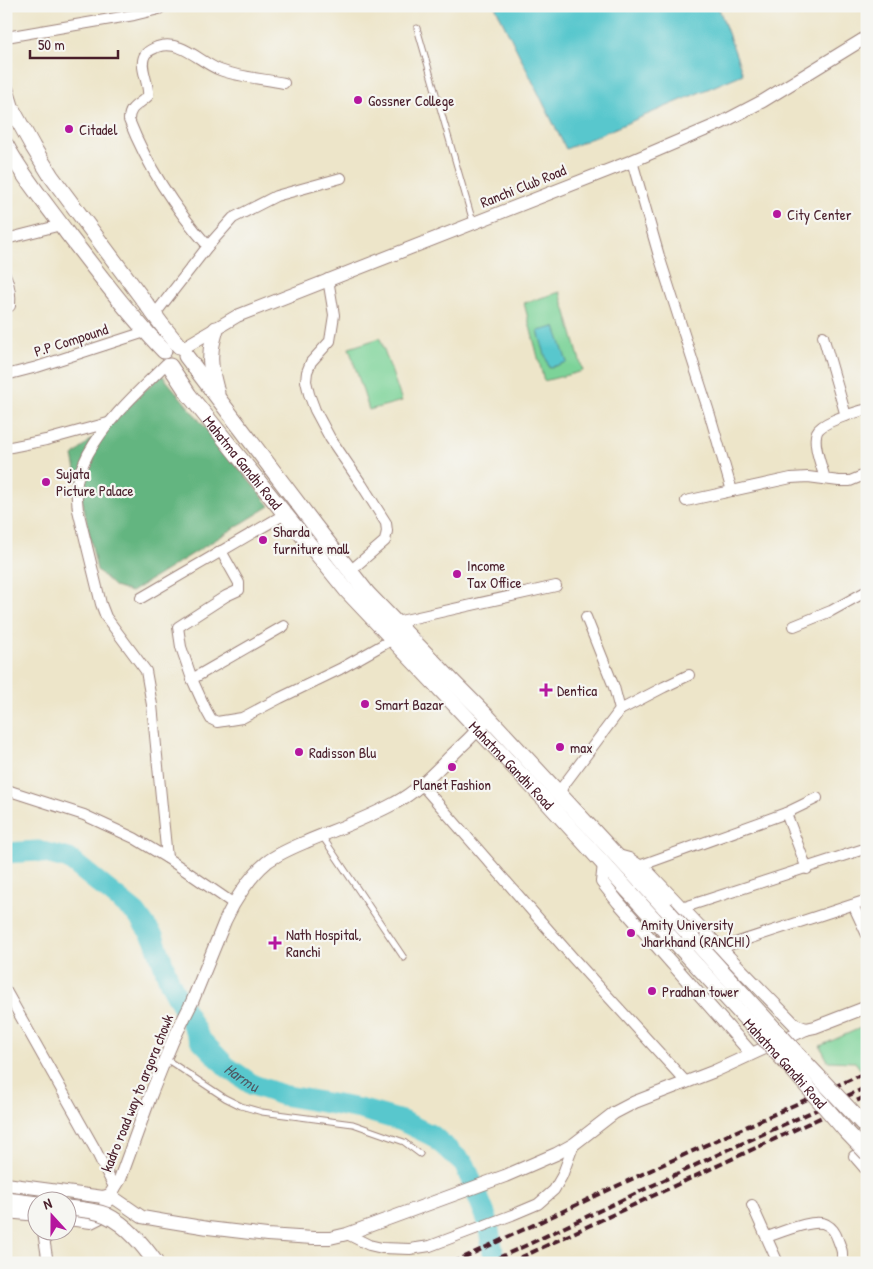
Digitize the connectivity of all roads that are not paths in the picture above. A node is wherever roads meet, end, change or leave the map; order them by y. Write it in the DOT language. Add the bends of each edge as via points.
graph roads {
  1 [pos="159,6"];
  2 [pos="417,28"];
  3 [pos="6,37"];
  4 [pos="867,37"];
  5 [pos="284,83"];
  6 [pos="6,90"];
  7 [pos="8,152"];
  8 [pos="632,161"];
  9 [pos="340,178"];
  10 [pos="473,224"];
  11 [pos="61,225"];
  12 [pos="6,239"];
  13 [pos="208,246"];
  14 [pos="6,277"];
  15 [pos="328,280"];
  16 [pos="6,308"];
  17 [pos="155,314"];
  18 [pos="216,329"];
  19 [pos="145,332"];
  20 [pos="823,336"];
  21 [pos="183,350"];
  22 [pos="167,361"];
  23 [pos="6,375"];
  24 [pos="219,401"];
  25 [pos="867,409"];
  26 [pos="846,416"];
  27 [pos="108,423"];
  28 [pos="6,448"];
  29 [pos="867,474"];
  30 [pos="825,479"];
  31 [pos="732,491"];
  32 [pos="686,501"];
  33 [pos="285,514"];
  34 [pos="221,551"];
  35 [pos="350,571"];
  36 [pos="556,586"];
  37 [pos="867,591"];
  38 [pos="141,598"];
  39 [pos="586,617"];
  40 [pos="396,622"];
  41 [pos="284,626"];
  42 [pos="794,626"];
  43 [pos="393,639"];
  44 [pos="689,675"];
  45 [pos="192,679"];
  46 [pos="620,710"];
  47 [pos="484,724"];
  48 [pos="422,784"];
  49 [pos="6,789"];
  50 [pos="560,793"];
  51 [pos="817,798"];
  52 [pos="786,813"];
  53 [pos="322,835"];
  54 [pos="867,848"];
  55 [pos="618,856"];
  56 [pos="167,858"];
  57 [pos="604,864"];
  58 [pos="639,866"];
  59 [pos="806,869"];
  60 [pos="867,900"];
  61 [pos="234,904"];
  62 [pos="853,905"];
  63 [pos="682,908"];
  64 [pos="867,935"];
  65 [pos="720,948"];
  66 [pos="404,958"];
  67 [pos="6,991"];
  68 [pos="867,1007"];
  69 [pos="806,1029"];
  70 [pos="751,1054"];
  71 [pos="166,1059"];
  72 [pos="686,1082"];
  73 [pos="867,1128"];
  74 [pos="574,1144"];
  75 [pos="420,1154"];
  76 [pos="860,1155"];
  77 [pos="867,1171"];
  78 [pos="6,1184"];
  79 [pos="112,1192"];
  80 [pos="6,1200"];
  81 [pos="28,1203"];
  82 [pos="752,1205"];
  83 [pos="78,1210"];
  84 [pos="6,1212"];
  85 [pos="28,1214"];
  86 [pos="78,1220"];
  87 [pos="347,1234"];
  88 [pos="767,1237"];
  89 [pos="45,1242"];
  90 [pos="48,1263"];
  91 [pos="156,1263"];
  92 [pos="778,1263"];
  93 [pos="841,1263"];
  1 -- 3 [label="street" via="159,9 134,15"];
  2 -- 10 [label="lane"];
  4 -- 8 [label="street, Ranchi Club Road" via="763,101 721,123"];
  5 -- 13 [label="street" via="229,73 171,46 160,46 144,56 148,96 132,108 129,120 164,190"];
  6 -- 17 [label="main road, Mahatma Gandhi Road" via="16,117 51,176"];
  7 -- 11 [label="main road, Mahatma Gandhi Road"];
  8 -- 10 [label="street, Ranchi Club Road"];
  8 -- 31 [label="street"];
  9 -- 13 [label="street" via="264,201 234,218"];
  10 -- 15 [label="street, Ranchi Club Road"];
  11 -- 12 [label="street"];
  11 -- 19 [label="main road, Mahatma Gandhi Road"];
  13 -- 17 [label="street"];
  14 -- 16 [label="street" via="11,297 10,306"];
  15 -- 18 [label="street, Ranchi Club Road" via="237,316"];
  15 -- 35 [label="street" via="334,315 330,341 311,362 307,372 309,394 330,438 386,523 387,531 385,541"];
  17 -- 21 [label="main road, Mahatma Gandhi Road"];
  18 -- 21 [label="street, Ranchi Club Road"];
  18 -- 24 [label="main road" via="210,360"];
  19 -- 22 [label="main road, Mahatma Gandhi Road"];
  19 -- 23 [label="street, P.P Compound"];
  20 -- 26 [label="street"];
  21 -- 22 [label="main road" via="175,345 166,348"];
  21 -- 22 [label="main road" via="183,364 174,368"];
  21 -- 24 [label="main road, Mahatma Gandhi Road"];
  22 -- 27 [label="street"];
  22 -- 33 [label="main road, Mahatma Gandhi Road" via="183,386"];
  24 -- 35 [label="main road, Mahatma Gandhi Road"];
  25 -- 26 [label="street"];
  26 -- 30 [label="street" via="817,432 816,447"];
  27 -- 28 [label="street"];
  27 -- 56 [label="street" via="80,472 78,510 100,604 146,671"];
  29 -- 30 [label="street" via="850,481"];
  30 -- 31 [label="street" via="791,478"];
  31 -- 32 [label="street"];
  33 -- 34 [label="street"];
  33 -- 43 [label="main road, Mahatma Gandhi Road" via="347,591"];
  34 -- 38 [label="street"];
  34 -- 45 [label="street" via="239,583 239,590 178,627"];
  35 -- 40 [label="main road, Mahatma Gandhi Road"];
  36 -- 40 [label="street"];
  37 -- 42 [label="street"];
  39 -- 46 [label="street"];
  40 -- 47 [label="main road, Mahatma Gandhi Road" via="456,686"];
  41 -- 45 [label="street"];
  43 -- 45 [label="street" via="242,718 217,722 211,719"];
  43 -- 47 [label="main road, Mahatma Gandhi Road"];
  44 -- 46 [label="street"];
  46 -- 50 [label="street"];
  47 -- 48 [label="street, kadro road way to argora chowk"];
  47 -- 50 [label="main road, Mahatma Gandhi Road"];
  47 -- 57 [label="main road, Mahatma Gandhi Road"];
  48 -- 53 [label="street, kadro road way to argora chowk" via="397,802"];
  48 -- 72 [label="street"];
  49 -- 56 [label="street" via="84,815 134,838"];
  50 -- 55 [label="main road, Mahatma Gandhi Road"];
  51 -- 52 [label="street"];
  52 -- 58 [label="street"];
  52 -- 59 [label="street"];
  53 -- 61 [label="street, kadro road way to argora chowk" via="268,862"];
  53 -- 66 [label="lane"];
  54 -- 59 [label="street"];
  55 -- 58 [label="street"];
  55 -- 73 [label="main road, Mahatma Gandhi Road, bridge"];
  56 -- 61 [label="street"];
  57 -- 70 [label="street" via="602,882"];
  57 -- 76 [label="main road, Mahatma Gandhi Road, bridge" via="792,1069 845,1130"];
  58 -- 63 [label="street"];
  59 -- 63 [label="street"];
  60 -- 62 [label="street"];
  61 -- 71 [label="street, kadro road way to argora chowk"];
  62 -- 64 [label="street"];
  62 -- 65 [label="street"];
  63 -- 65 [label="street"];
  65 -- 69 [label="street" via="795,1025"];
  67 -- 79 [label="street" via="95,1149"];
  68 -- 69 [label="street"];
  69 -- 70 [label="street"];
  70 -- 72 [label="street"];
  71 -- 75 [label="lane" via="241,1106 262,1112 353,1124 404,1142"];
  71 -- 79 [label="street, kadro road way to argora chowk" via="126,1167"];
  72 -- 74 [label="street" via="614,1113"];
  74 -- 87 [label="street" via="505,1176"];
  74 -- 87 [label="street" via="554,1190 538,1204 512,1215 430,1246 410,1249 369,1245"];
  76 -- 77 [label="street"];
  78 -- 79 [label="street" via="103,1197"];
  79 -- 86 [label="street, kadro road way to argora chowk" via="99,1218 91,1222"];
  79 -- 87 [label="street" via="142,1217 267,1235 330,1238"];
  80 -- 81 [label="main road"];
  82 -- 88 [label="street"];
  83 -- 91 [label="main road, bridge" via="104,1215 120,1223"];
  84 -- 85 [label="street"];
  88 -- 92 [label="street"];
  88 -- 93 [label="street" via="811,1223 827,1224 835,1232 843,1254"];
  89 -- 90 [label="street"];
}
